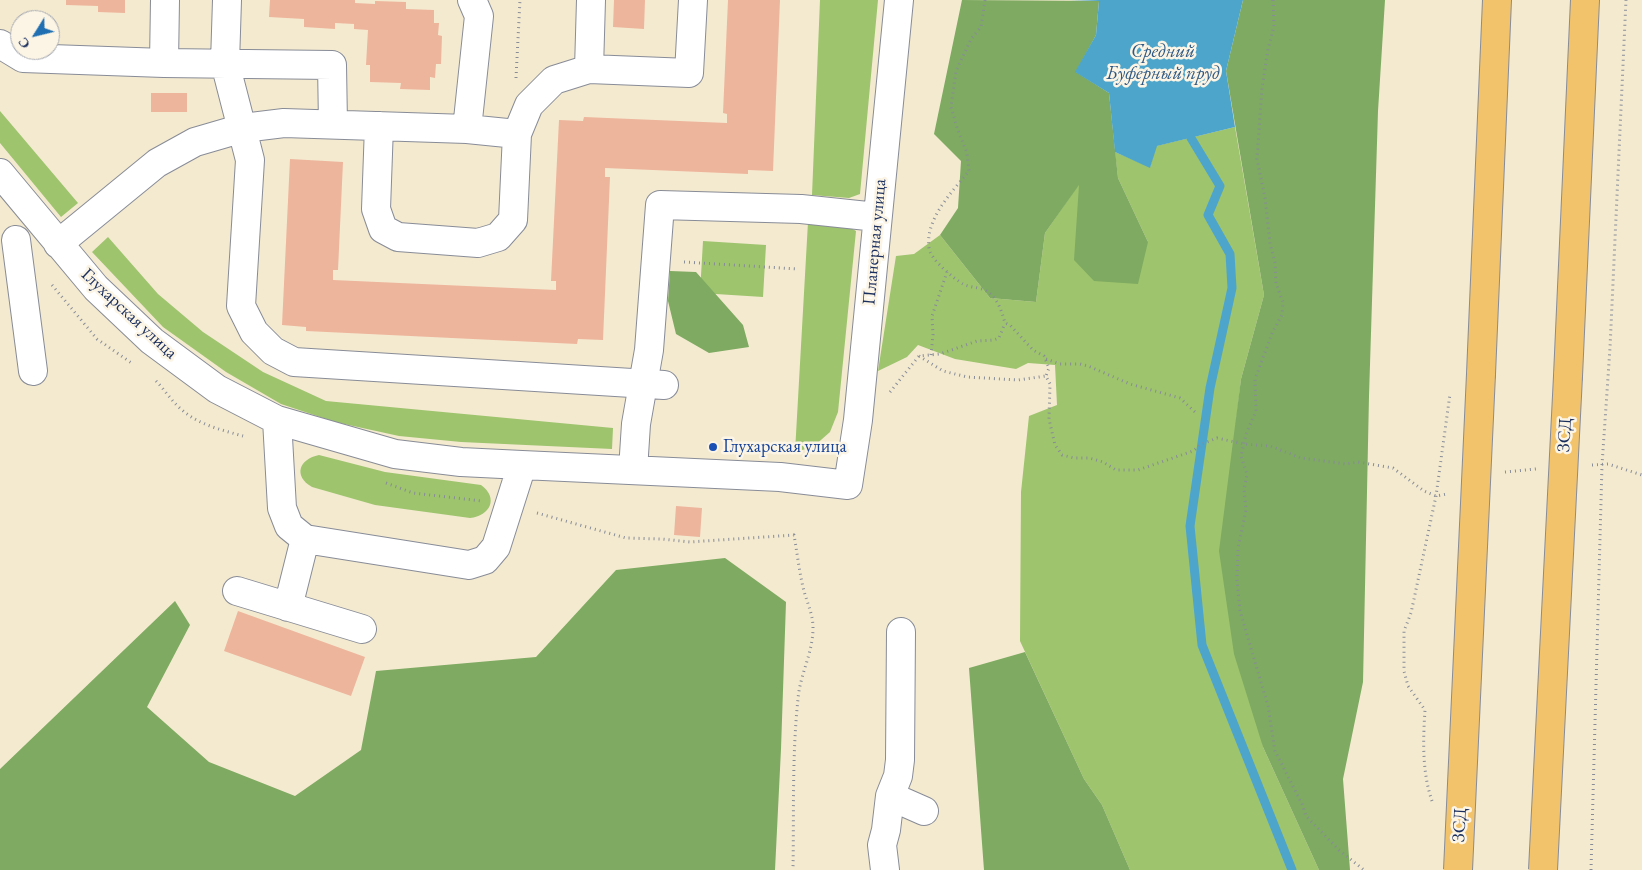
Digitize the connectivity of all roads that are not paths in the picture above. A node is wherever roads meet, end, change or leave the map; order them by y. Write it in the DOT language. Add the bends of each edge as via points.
graph roads {
  1 [pos="166,0"];
  2 [pos="227,0"];
  3 [pos="472,0"];
  4 [pos="591,0"];
  5 [pos="693,0"];
  6 [pos="899,0"];
  7 [pos="1497,0"];
  8 [pos="1586,0"];
  9 [pos="0,44"];
  10 [pos="225,63"];
  11 [pos="164,64"];
  12 [pos="589,69"];
  13 [pos="333,124"];
  14 [pos="379,126"];
  15 [pos="243,128"];
  16 [pos="467,129"];
  17 [pos="517,134"];
  18 [pos="0,173"];
  19 [pos="877,217"];
  20 [pos="39,220"];
  21 [pos="58,244"];
  22 [pos="8,246"];
  23 [pos="33,370"];
  24 [pos="654,384"];
  25 [pos="277,420"];
  26 [pos="522,465"];
  27 [pos="633,470"];
  28 [pos="848,485"];
  29 [pos="305,539"];
  30 [pos="237,591"];
  31 [pos="288,607"];
  32 [pos="362,629"];
  33 [pos="901,632"];
  34 [pos="890,796"];
  35 [pos="924,811"];
  36 [pos="885,870"];
  37 [pos="1458,870"];
  38 [pos="1544,870"];
  1 -- 11 [label="street"];
  2 -- 10 [label="street"];
  3 -- 16 [label="street" via="479,16"];
  4 -- 12 [label="street"];
  5 -- 12 [label="street" via="689,74"];
  6 -- 19 [label="street, Планерная улица"];
  7 -- 37 [label="highway, ЗСД, bridge"];
  8 -- 38 [label="highway, ЗСД, bridge"];
  9 -- 11 [label="street" via="23,58"];
  10 -- 11 [label="street"];
  10 -- 13 [label="street" via="332,65"];
  10 -- 15 [label="street"];
  12 -- 17 [label="street" via="554,80 528,105"];
  13 -- 14 [label="street"];
  13 -- 15 [label="street" via="284,123"];
  14 -- 16 [label="street"];
  14 -- 17 [label="street" via="376,209 384,229 398,237 478,242 498,237 513,220"];
  15 -- 21 [label="street" via="195,142 157,164"];
  15 -- 24 [label="street" via="250,160 241,306 254,332 273,351 294,362"];
  16 -- 17 [label="street"];
  18 -- 20 [label="street, Глухарская улица"];
  19 -- 24 [label="street" via="801,209 660,205 649,350"];
  19 -- 28 [label="street, Планерная улица" via="858,420"];
  20 -- 21 [label="street, Глухарская улица"];
  20 -- 22 [label="street"];
  21 -- 25 [label="street, Глухарская улица" via="96,288 152,341 217,389"];
  22 -- 23 [label="street"];
  24 -- 27 [label="street" via="636,424"];
  25 -- 26 [label="street, Глухарская улица" via="395,454"];
  25 -- 29 [label="street" via="282,508 289,526"];
  26 -- 27 [label="street, Глухарская улица"];
  26 -- 29 [label="street" via="496,547 485,560 469,565"];
  27 -- 28 [label="street, Глухарская улица" via="780,477"];
  29 -- 31 [label="street"];
  30 -- 31 [label="street"];
  31 -- 32 [label="street"];
  33 -- 34 [label="street" via="900,760"];
  34 -- 35 [label="street"];
  34 -- 36 [label="street" via="882,845"];
}
